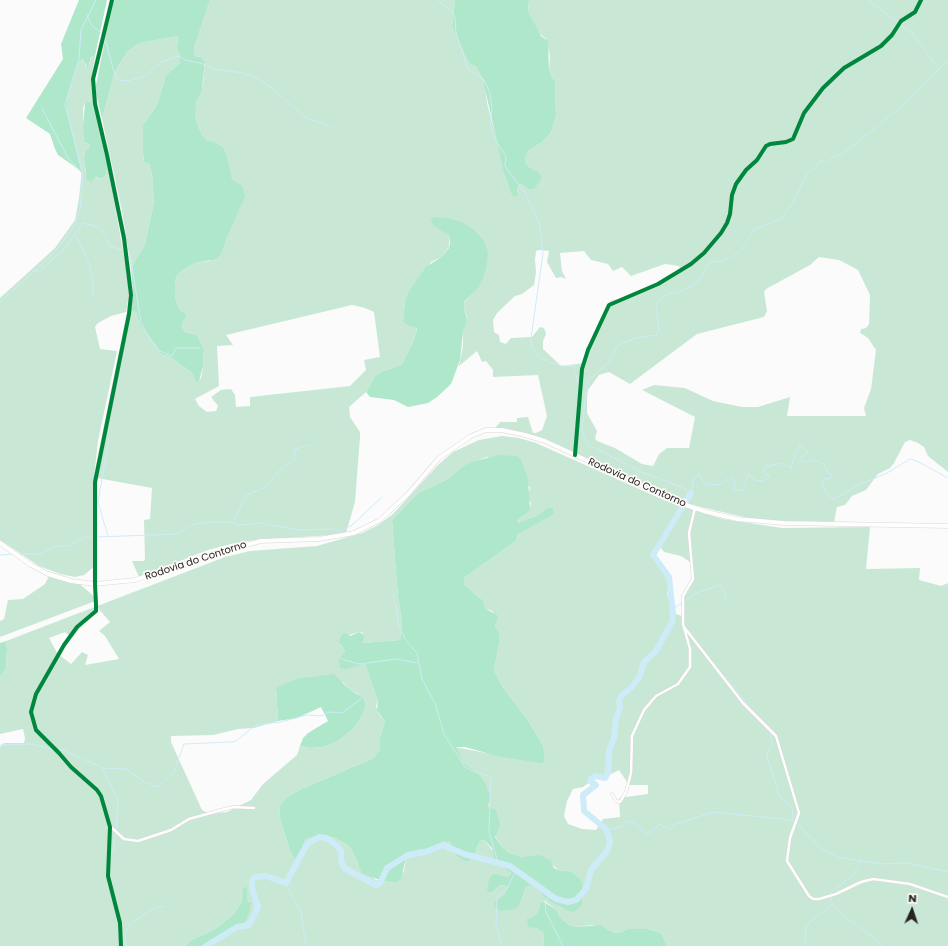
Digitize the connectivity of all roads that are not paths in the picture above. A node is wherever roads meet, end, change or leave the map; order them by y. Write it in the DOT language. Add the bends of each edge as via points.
graph roads {
  1 [pos="112,0"];
  2 [pos="921,0"];
  3 [pos="575,455"];
  4 [pos="695,508"];
  5 [pos="948,526"];
  6 [pos="0,543"];
  7 [pos="95,584"];
  8 [pos="684,627"];
  9 [pos="612,794"];
  10 [pos="254,808"];
  11 [pos="110,827"];
  12 [pos="948,897"];
  13 [pos="121,946"];
  1 -- 7 [label="street" via="93,79 95,104 124,238 130,296 129,314 95,482"];
  2 -- 3 [label="street" via="915,12 901,21 881,46 844,68 823,88 804,113 793,139 766,146 736,184 727,223 704,253 658,284 609,305 582,369"];
  3 -- 4 [label="main road, Rodovia do Contorno" via="635,484"];
  3 -- 7 [label="main road, Rodovia do Contorno" via="525,434 486,430 471,436 439,458 409,493 380,520 354,533 319,539 261,541 209,554 135,580"];
  4 -- 5 [label="main road, Rodovia do Contorno" via="737,519 784,523"];
  4 -- 8 [label="street" via="689,533 693,579 683,596"];
  6 -- 7 [label="main road, Rodovia do Contorno" via="48,574 70,581"];
  7 -- 11 [label="street" via="96,611 77,627 64,645 36,694 32,712 36,730 97,790 106,809"];
  8 -- 9 [label="street" via="691,658 689,670 678,684 656,696 644,710 632,736 631,773 626,792 620,802 616,801"];
  8 -- 12 [label="street" via="740,699 776,736 799,813 790,838 787,861 809,896 819,899 873,879 910,884"];
  10 -- 11 [label="street" via="225,809 189,820 171,830 138,841 124,840"];
  11 -- 13 [label="street" via="108,876 120,923"];
}
